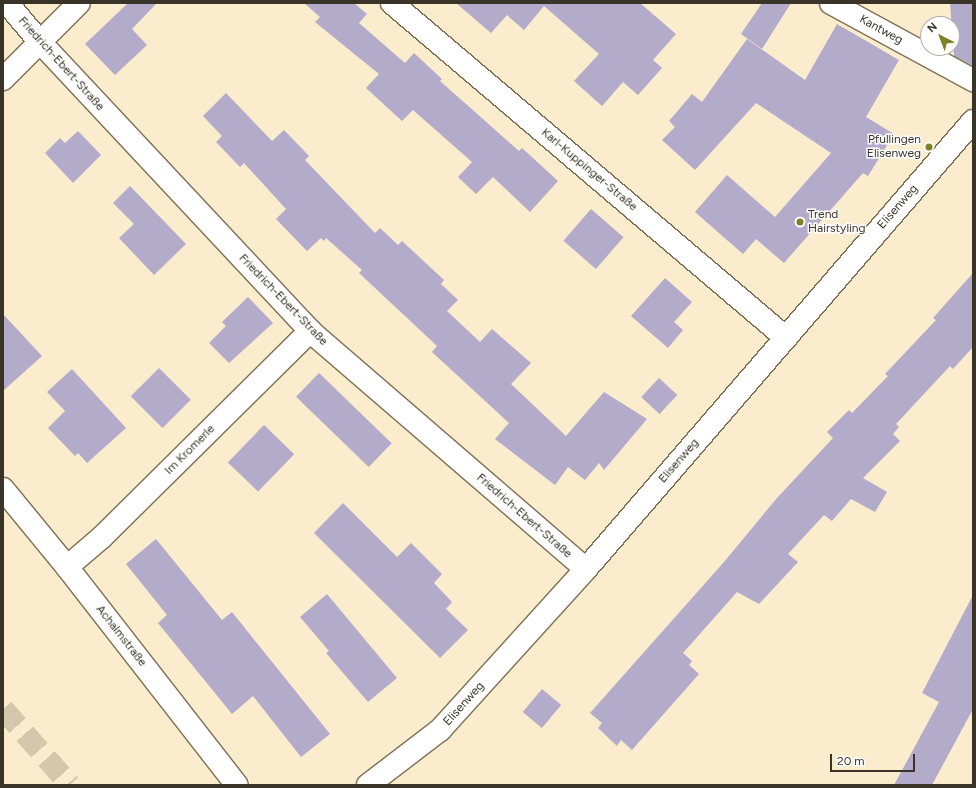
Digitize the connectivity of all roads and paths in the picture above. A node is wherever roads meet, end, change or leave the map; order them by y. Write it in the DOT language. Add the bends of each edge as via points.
graph roads {
  1 [pos="6,3"];
  2 [pos="79,3"];
  3 [pos="392,3"];
  4 [pos="831,3"];
  5 [pos="40,42"];
  6 [pos="3,79"];
  7 [pos="973,80"];
  8 [pos="973,121"];
  9 [pos="310,331"];
  10 [pos="786,338"];
  11 [pos="3,489"];
  12 [pos="67,567"];
  13 [pos="586,569"];
  14 [pos="237,785"];
  15 [pos="368,785"];
  1 -- 5 [label="street, Friedrich-Ebert-Straße"];
  2 -- 5 [label="street"];
  3 -- 10 [label="street, Karl-Kuppinger-Straße"];
  4 -- 7 [label="street, Kantweg"];
  5 -- 6 [label="street"];
  5 -- 9 [label="street, Friedrich-Ebert-Straße"];
  8 -- 10 [label="street, Elisenweg"];
  9 -- 12 [label="street, Im Kromerle" via="102,537"];
  9 -- 13 [label="street, Friedrich-Ebert-Straße"];
  10 -- 13 [label="street, Elisenweg"];
  11 -- 12 [label="street, Achalmstraße"];
  12 -- 14 [label="street, Achalmstraße"];
  13 -- 15 [label="street, Elisenweg" via="440,730"];
}
